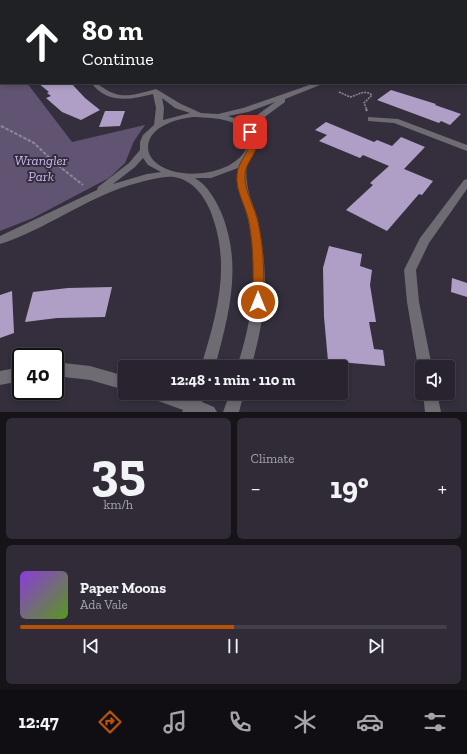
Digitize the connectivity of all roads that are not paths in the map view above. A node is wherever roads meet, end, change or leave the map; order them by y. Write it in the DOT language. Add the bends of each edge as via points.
graph roads {
  1 [pos="95,84"];
  2 [pos="149,84"];
  3 [pos="319,84"];
  4 [pos="156,91"];
  5 [pos="287,96"];
  6 [pos="200,114"];
  7 [pos="217,115"];
  8 [pos="371,119"];
  9 [pos="158,126"];
  10 [pos="250,132"];
  11 [pos="467,148"];
  12 [pos="144,151"];
  13 [pos="244,161"];
  14 [pos="176,175"];
  15 [pos="467,182"];
  16 [pos="93,195"];
  17 [pos="0,240"];
  18 [pos="210,360"];
  19 [pos="246,360"];
  20 [pos="424,360"];
  21 [pos="64,370"];
  22 [pos="12,376"];
  23 [pos="0,378"];
  24 [pos="118,381"];
  25 [pos="180,400"];
  26 [pos="235,400"];
  27 [pos="431,400"];
  28 [pos="194,404"];
  29 [pos="209,412"];
  30 [pos="231,412"];
  31 [pos="432,412"];
  1 -- 4 [label="street" via="106,94 118,98"];
  2 -- 4 [label="street"];
  3 -- 5 [label="street"];
  4 -- 6 [label="street" via="178,106"];
  4 -- 9 [label="street" via="161,109"];
  5 -- 7 [label="street" via="245,110"];
  5 -- 10 [label="street" via="259,118"];
  6 -- 7 [label="street"];
  6 -- 9 [label="street" via="178,117"];
  7 -- 10 [label="street" via="237,122"];
  8 -- 11 [label="street" via="395,121"];
  9 -- 12 [label="street" via="147,137"];
  10 -- 13 [label="street" via="252,150"];
  12 -- 14 [label="street" via="152,164"];
  12 -- 16 [label="street" via="132,165"];
  13 -- 14 [label="street" via="216,174"];
  13 -- 19 [label="street" via="241,183 253,222 258,258 258,302"];
  14 -- 16 [label="street" via="148,177"];
  14 -- 18 [label="street" via="196,183 204,190 219,218 228,255 224,311"];
  15 -- 20 [label="street" via="424,241 410,270 412,302"];
  16 -- 17 [label="street"];
  21 -- 24 [label="street" via="96,373"];
  22 -- 23 [label="street"];
  25 -- 28 [label="street"];
  26 -- 30 [label="street"];
  27 -- 31 [label="street"];
  28 -- 29 [label="street"];
}
